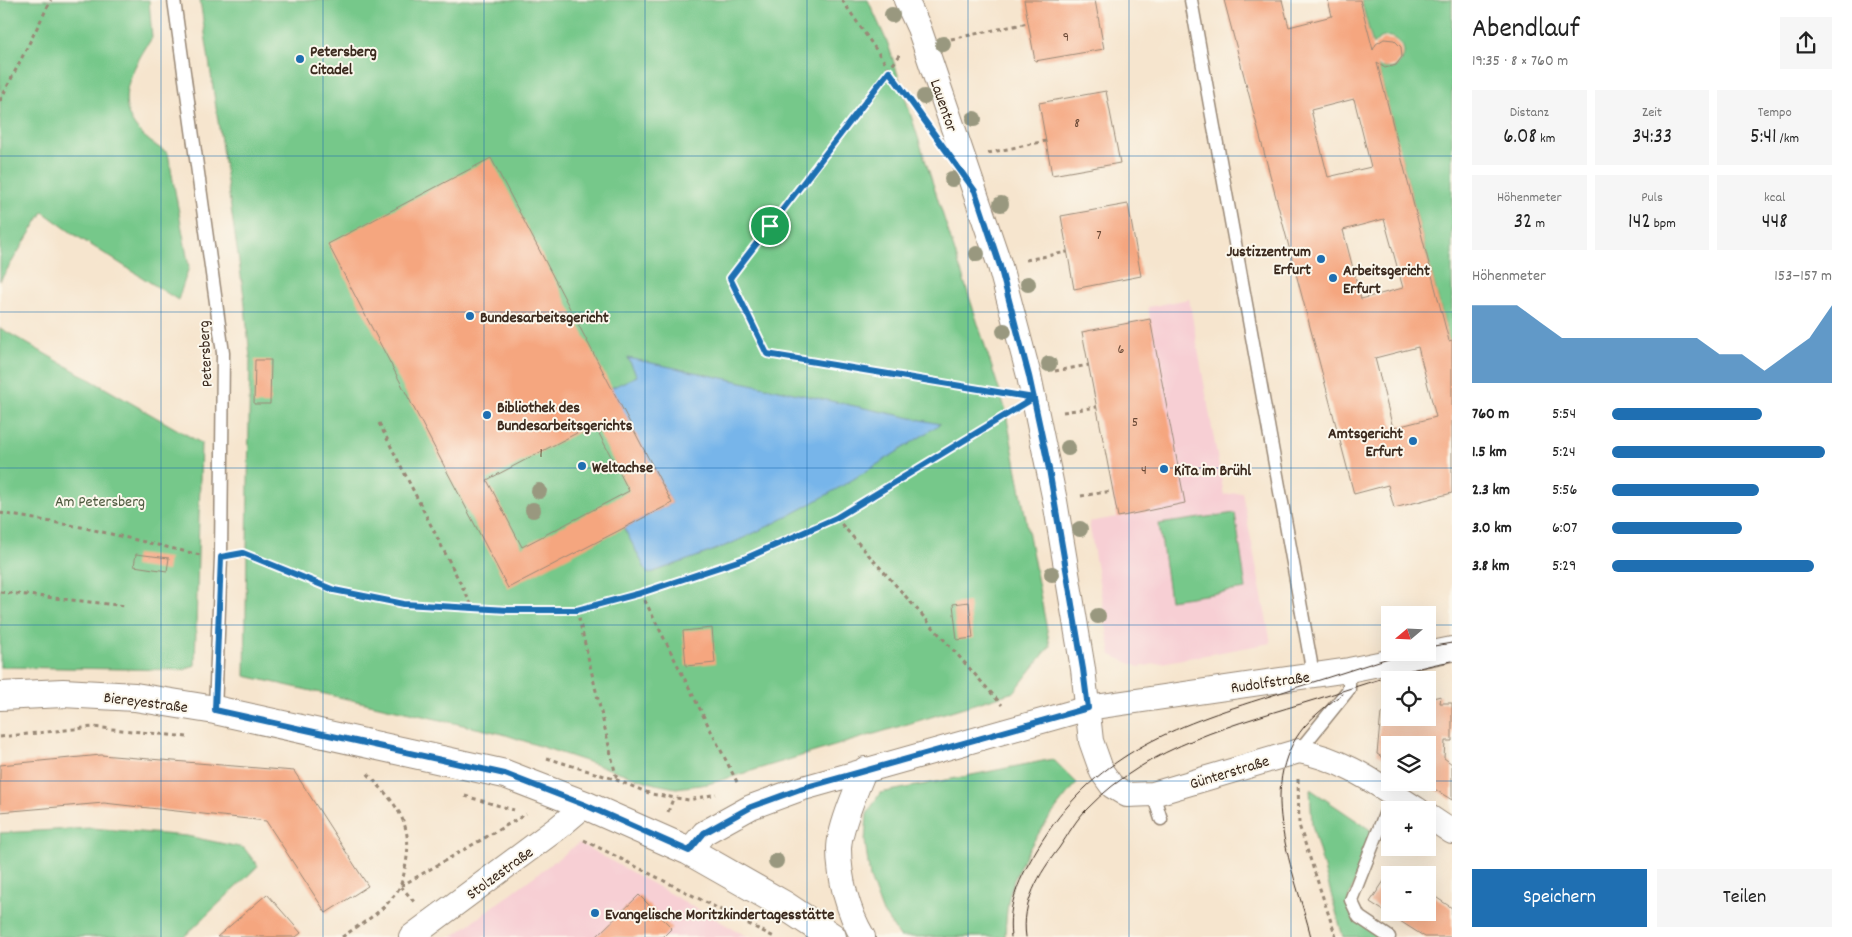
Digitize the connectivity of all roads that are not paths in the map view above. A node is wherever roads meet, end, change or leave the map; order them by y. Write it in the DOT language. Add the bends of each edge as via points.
graph roads {
  1 [pos="174,0"];
  2 [pos="906,0"];
  3 [pos="1191,0"];
  4 [pos="1452,649"];
  5 [pos="1349,670"];
  6 [pos="1313,674"];
  7 [pos="0,696"];
  8 [pos="1088,708"];
  9 [pos="215,710"];
  10 [pos="1299,751"];
  11 [pos="865,769"];
  12 [pos="1153,794"];
  13 [pos="1393,794"];
  14 [pos="1404,801"];
  15 [pos="585,805"];
  16 [pos="1162,819"];
  17 [pos="1436,821"];
  18 [pos="1452,832"];
  19 [pos="689,851"];
  20 [pos="411,937"];
  21 [pos="832,937"];
  22 [pos="863,937"];
  23 [pos="1389,937"];
  1 -- 9 [label="lane, Petersberg" via="223,353 221,557"];
  2 -- 8 [label="street, Lauentor" via="1000,266 1034,396 1055,501"];
  3 -- 6 [label="lane"];
  4 -- 5 [label="street, Rudolfstraße"];
  5 -- 6 [label="street, Rudolfstraße"];
  5 -- 10 [label="lane" via="1349,689"];
  6 -- 8 [label="street, Rudolfstraße"];
  7 -- 9 [label="main road, Biereyestraße" via="62,693 135,698"];
  8 -- 11 [label="street, Rudolfstraße"];
  8 -- 12 [label="street, Günterstraße" via="1091,741 1102,772 1112,786 1127,795"];
  9 -- 15 [label="main road, Biereyestraße" via="505,774"];
  10 -- 12 [label="street, Günterstraße"];
  10 -- 13 [label="street, Günterstraße" via="1320,754 1343,763"];
  11 -- 19 [label="street, Rudolfstraße" via="751,807 704,833"];
  11 -- 22 [label="street" via="850,805 838,848 851,917"];
  12 -- 16 [label="lane"];
  13 -- 14 [label="street, Günterstraße"];
  13 -- 23 [label="lane" via="1351,900 1359,917"];
  15 -- 19 [label="main road, Biereyestraße"];
  15 -- 20 [label="street, Stolzestraße"];
  17 -- 18 [label="street"];
  19 -- 21 [label="main road, Biereyestraße" via="784,905"];
}
